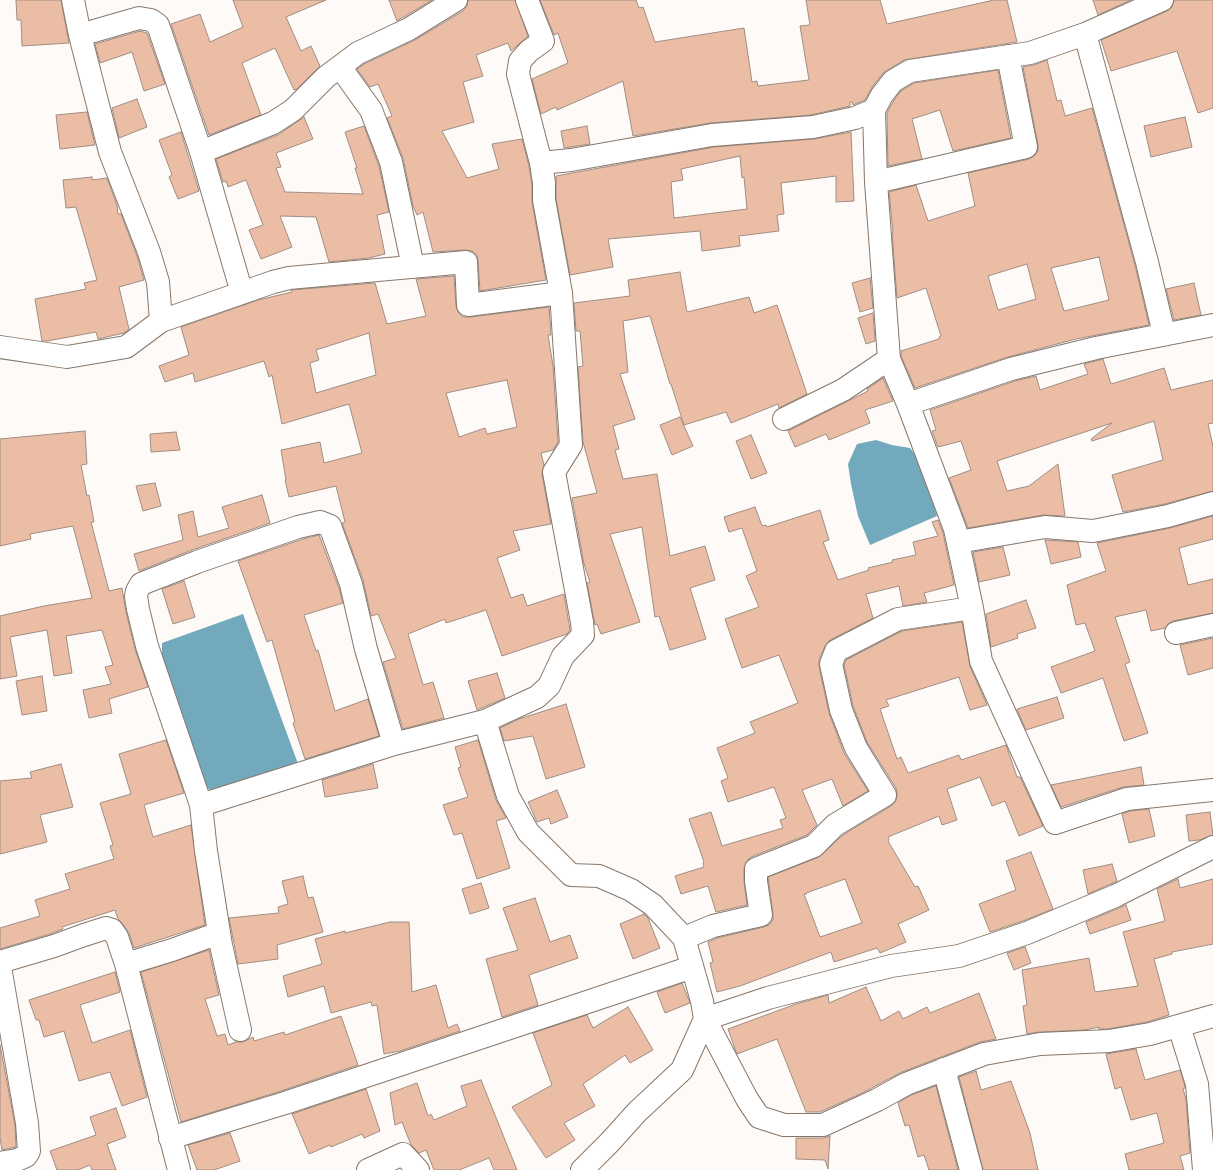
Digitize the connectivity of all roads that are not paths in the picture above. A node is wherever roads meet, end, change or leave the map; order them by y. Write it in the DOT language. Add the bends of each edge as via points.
graph roads {
  1 [pos="73,0"];
  2 [pos="456,0"];
  3 [pos="527,0"];
  4 [pos="1162,0"];
  5 [pos="1085,34"];
  6 [pos="80,35"];
  7 [pos="1008,56"];
  8 [pos="340,67"];
  9 [pos="874,110"];
  10 [pos="201,152"];
  11 [pos="541,163"];
  12 [pos="876,182"];
  13 [pos="413,267"];
  14 [pos="242,293"];
  15 [pos="562,293"];
  16 [pos="161,321"];
  17 [pos="1213,325"];
  18 [pos="1164,334"];
  19 [pos="0,347"];
  20 [pos="889,359"];
  21 [pos="908,404"];
  22 [pos="784,418"];
  23 [pos="1213,503"];
  24 [pos="958,542"];
  25 [pos="972,608"];
  26 [pos="1213,625"];
  27 [pos="1176,633"];
  28 [pos="485,721"];
  29 [pos="394,744"];
  30 [pos="1213,790"];
  31 [pos="201,805"];
  32 [pos="1213,847"];
  33 [pos="219,932"];
  34 [pos="684,938"];
  35 [pos="0,962"];
  36 [pos="126,964"];
  37 [pos="0,966"];
  38 [pos="692,967"];
  39 [pos="1213,1016"];
  40 [pos="705,1019"];
  41 [pos="1179,1026"];
  42 [pos="240,1030"];
  43 [pos="944,1069"];
  44 [pos="170,1138"];
  45 [pos="0,1163"];
  46 [pos="590,1167"];
  47 [pos="179,1170"];
  48 [pos="368,1170"];
  49 [pos="418,1170"];
  50 [pos="971,1170"];
  51 [pos="1204,1170"];
  1 -- 6 [label="street"];
  2 -- 8 [label="street" via="409,29 358,53"];
  3 -- 11 [label="street" via="543,41 520,61 518,74"];
  4 -- 5 [label="street"];
  5 -- 7 [label="street" via="1030,53"];
  5 -- 18 [label="street"];
  6 -- 10 [label="street" via="139,18 151,20 158,25"];
  6 -- 16 [label="street" via="110,152 158,282"];
  7 -- 9 [label="street" via="910,70 893,81"];
  7 -- 12 [label="street" via="1026,147"];
  8 -- 10 [label="street" via="326,77 293,110 273,123"];
  8 -- 13 [label="street" via="371,110 391,162"];
  9 -- 11 [label="street" via="855,118 814,127 712,135"];
  9 -- 12 [label="street"];
  10 -- 14 [label="street"];
  11 -- 15 [label="street" via="544,200"];
  12 -- 20 [label="street"];
  13 -- 14 [label="street" via="289,278"];
  13 -- 15 [label="street" via="466,262 468,305"];
  14 -- 16 [label="street"];
  15 -- 28 [label="street" via="572,445 554,472 583,635 563,656 549,686 537,697"];
  16 -- 19 [label="street" via="126,347 67,357"];
  17 -- 18 [label="street"];
  18 -- 21 [label="street" via="1011,369"];
  20 -- 21 [label="street"];
  20 -- 22 [label="street" via="843,390"];
  21 -- 24 [label="street"];
  23 -- 24 [label="street" via="1168,516 1093,531 1045,528"];
  24 -- 25 [label="street"];
  25 -- 30 [label="street" via="982,661 1055,823 1127,799"];
  25 -- 34 [label="street" via="898,618 836,651 831,664 841,710 856,748 885,795 835,825 814,846 756,869 761,915 713,926"];
  26 -- 27 [label="street"];
  28 -- 29 [label="street"];
  28 -- 34 [label="street" via="508,796 528,832 571,875 600,876 632,890 653,905"];
  29 -- 31 [label="street"];
  29 -- 31 [label="street" via="366,649 351,584 330,526 320,522 298,527 141,584 137,591 138,609 147,646"];
  31 -- 33 [label="street"];
  32 -- 40 [label="street" via="1108,899 1012,938 959,956 891,966 768,998"];
  33 -- 36 [label="street"];
  33 -- 42 [label="street"];
  34 -- 38 [label="street"];
  35 -- 36 [label="street" via="106,928 112,930 117,937"];
  36 -- 44 [label="street"];
  37 -- 45 [label="street" via="30,1151 17,1160"];
  38 -- 40 [label="street"];
  38 -- 44 [label="street" via="285,1103"];
  39 -- 41 [label="street"];
  40 -- 43 [label="street" via="759,1117 784,1125 823,1125 906,1084"];
  40 -- 46 [label="street" via="682,1070 637,1112"];
  41 -- 43 [label="street" via="1109,1041 1040,1044 984,1054"];
  41 -- 51 [label="street" via="1197,1084"];
  43 -- 50 [label="street"];
  44 -- 47 [label="street"];
  48 -- 49 [label="street" via="403,1154"];
}
